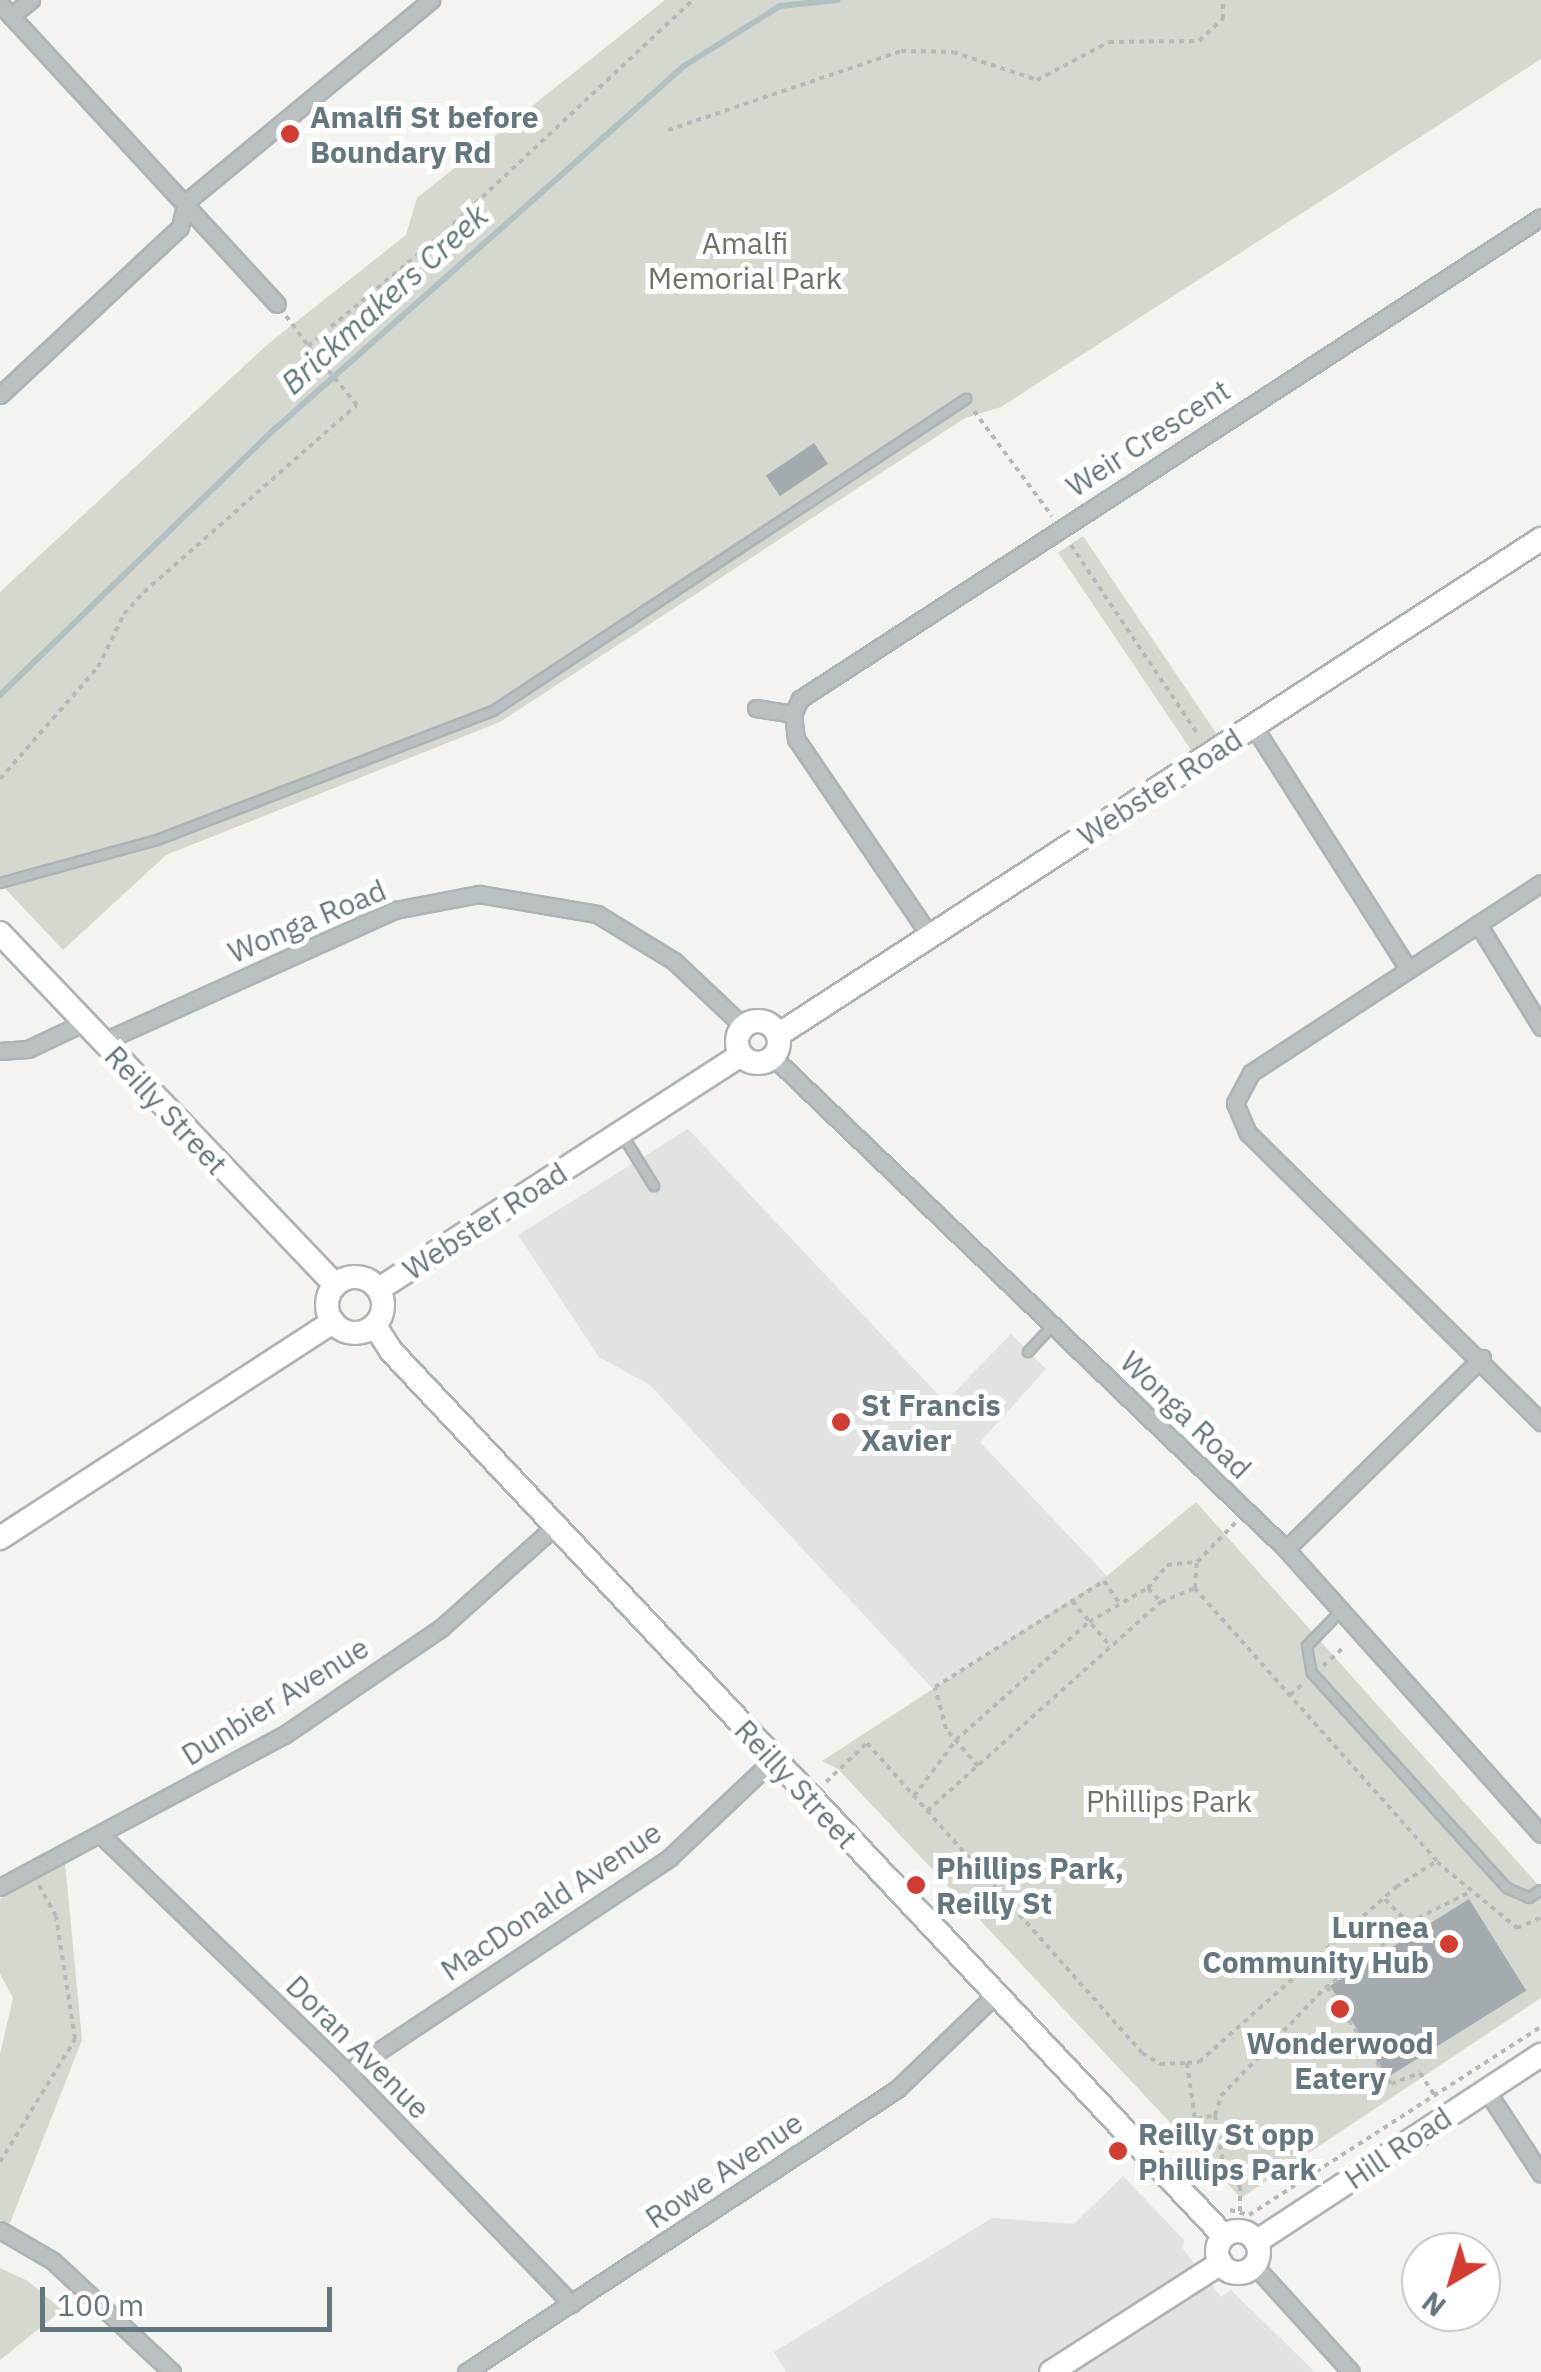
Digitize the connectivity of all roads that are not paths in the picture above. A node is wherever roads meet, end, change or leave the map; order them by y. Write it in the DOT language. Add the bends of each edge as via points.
graph roads {
  1 [pos="31,0"];
  2 [pos="431,0"];
  3 [pos="6,10"];
  4 [pos="186,202"];
  5 [pos="1541,217"];
  6 [pos="277,304"];
  7 [pos="0,395"];
  8 [pos="966,399"];
  9 [pos="1541,539"];
  10 [pos="756,708"];
  11 [pos="793,714"];
  12 [pos="1254,727"];
  13 [pos="0,883"];
  14 [pos="1541,883"];
  15 [pos="1478,924"];
  16 [pos="0,933"];
  17 [pos="930,936"];
  18 [pos="1408,968"];
  19 [pos="84,1022"];
  20 [pos="744,1026"];
  21 [pos="1541,1027"];
  22 [pos="102,1042"];
  23 [pos="776,1046"];
  24 [pos="0,1051"];
  25 [pos="742,1055"];
  26 [pos="621,1132"];
  27 [pos="654,1186"];
  28 [pos="336,1285"];
  29 [pos="379,1289"];
  30 [pos="333,1322"];
  31 [pos="375,1326"];
  32 [pos="1052,1326"];
  33 [pos="1028,1352"];
  34 [pos="1482,1358"];
  35 [pos="1541,1422"];
  36 [pos="555,1526"];
  37 [pos="0,1538"];
  38 [pos="1286,1549"];
  39 [pos="1342,1610"];
  40 [pos="773,1760"];
  41 [pos="100,1834"];
  42 [pos="1541,1834"];
  43 [pos="0,1887"];
  44 [pos="1541,1890"];
  45 [pos="995,1994"];
  46 [pos="1541,2054"];
  47 [pos="347,2072"];
  48 [pos="1486,2090"];
  49 [pos="1541,2174"];
  50 [pos="0,2230"];
  51 [pos="1224,2236"];
  52 [pos="1255,2253"];
  53 [pos="1220,2263"];
  54 [pos="572,2304"];
  55 [pos="172,2372"];
  56 [pos="466,2372"];
  57 [pos="1051,2372"];
  58 [pos="1351,2372"];
  1 -- 3 [label="street"];
  2 -- 4 [label="street"];
  3 -- 4 [label="street"];
  4 -- 6 [label="street"];
  4 -- 7 [label="street" via="180,227"];
  5 -- 11 [label="street, Weir Crescent" via="813,687"];
  8 -- 13 [label="lane" via="493,712 157,840"];
  9 -- 12 [label="main road, Webster Road"];
  10 -- 11 [label="street"];
  11 -- 17 [label="street" via="801,747"];
  12 -- 17 [label="main road, Webster Road"];
  12 -- 18 [label="street"];
  14 -- 15 [label="street"];
  15 -- 18 [label="street"];
  15 -- 21 [label="street"];
  16 -- 19 [label="main road, Reilly Street"];
  17 -- 23 [label="main road, Webster Road"];
  18 -- 34 [label="street" via="1250,1073 1236,1098 1248,1133"];
  19 -- 22 [label="main road, Reilly Street"];
  19 -- 24 [label="street" via="28,1049"];
  20 -- 22 [label="street, Wonga Road" via="674,960 597,914 478,894 395,910"];
  20 -- 23 [label="main road" via="763,1022"];
  20 -- 25 [label="main road" via="738,1037"];
  22 -- 28 [label="main road, Reilly Street"];
  23 -- 25 [label="main road" via="760,1063"];
  23 -- 32 [label="street, Wonga Road"];
  25 -- 26 [label="main road, Webster Road"];
  26 -- 27 [label="lane"];
  26 -- 29 [label="main road, Webster Road"];
  28 -- 29 [label="main road" via="363,1278"];
  28 -- 30 [label="main road" via="327,1303"];
  29 -- 31 [label="main road" via="384,1308"];
  30 -- 31 [label="main road" via="348,1333"];
  30 -- 37 [label="main road"];
  31 -- 36 [label="main road, Reilly Street"];
  32 -- 33 [label="lane"];
  32 -- 38 [label="street, Wonga Road"];
  34 -- 35 [label="street"];
  34 -- 38 [label="street"];
  36 -- 40 [label="main road, Reilly Street"];
  36 -- 41 [label="street, Dunbier Avenue" via="442,1628 284,1735"];
  38 -- 39 [label="street, Wonga Road"];
  39 -- 42 [label="street, Wonga Road"];
  39 -- 44 [label="lane" via="1308,1646 1312,1673 1492,1874 1518,1895 1529,1898"];
  40 -- 45 [label="main road, Reilly Street"];
  40 -- 47 [label="street, MacDonald Avenue" via="670,1857"];
  41 -- 43 [label="street, Dunbier Avenue"];
  41 -- 47 [label="street, Doran Avenue"];
  45 -- 51 [label="main road, Reilly Street"];
  45 -- 54 [label="street, Rowe Avenue" via="897,2089"];
  46 -- 48 [label="main road, Hill Road"];
  47 -- 54 [label="street, Doran Avenue"];
  48 -- 49 [label="street"];
  48 -- 52 [label="main road, Hill Road"];
  50 -- 55 [label="street" via="54,2261"];
  51 -- 52 [label="main road" via="1245,2232"];
  51 -- 53 [label="main road" via="1217,2249"];
  52 -- 53 [label="main road" via="1240,2272"];
  52 -- 58 [label="street"];
  53 -- 57 [label="main road"];
  54 -- 56 [label="street, Rowe Avenue"];
}
